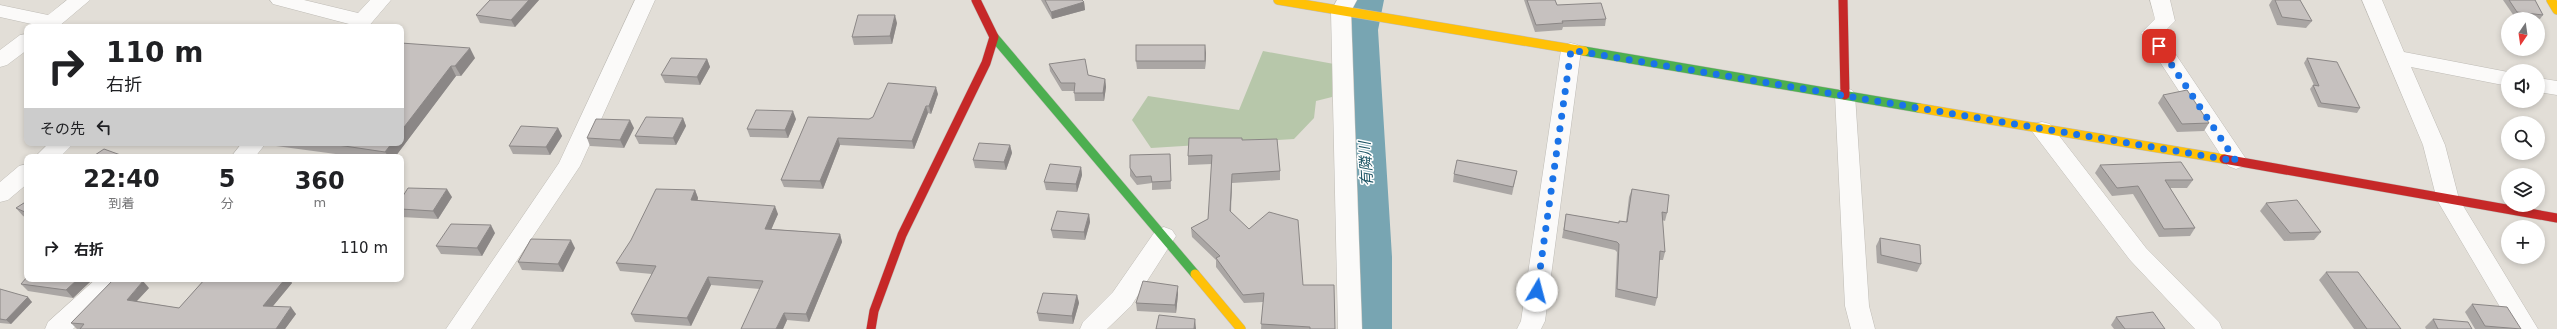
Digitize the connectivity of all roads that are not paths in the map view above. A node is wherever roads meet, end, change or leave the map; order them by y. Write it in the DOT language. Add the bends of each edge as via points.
graph roads {
  1 [pos="80,0"];
  2 [pos="280,0"];
  3 [pos="381,0"];
  4 [pos="645,0"];
  5 [pos="976,0"];
  6 [pos="1278,0"];
  7 [pos="1843,0"];
  8 [pos="2160,0"];
  9 [pos="2372,0"];
  10 [pos="2551,0"];
  11 [pos="1346,8"];
  12 [pos="2557,10"];
  13 [pos="0,11"];
  14 [pos="45,24"];
  15 [pos="49,24"];
  16 [pos="360,24"];
  17 [pos="994,37"];
  18 [pos="24,42"];
  19 [pos="1571,50"];
  20 [pos="2396,57"];
  21 [pos="0,60"];
  22 [pos="2501,78"];
  23 [pos="2545,86"];
  24 [pos="2557,88"];
  25 [pos="1845,95"];
  26 [pos="2042,129"];
  27 [pos="59,146"];
  28 [pos="252,146"];
  29 [pos="50,154"];
  30 [pos="245,154"];
  31 [pos="2236,161"];
  32 [pos="24,174"];
  33 [pos="0,194"];
  34 [pos="2448,200"];
  35 [pos="2557,218"];
  36 [pos="1164,236"];
  37 [pos="108,282"];
  38 [pos="57,329"];
  39 [pos="458,329"];
  40 [pos="871,329"];
  41 [pos="1092,329"];
  42 [pos="1241,329"];
  43 [pos="1350,329"];
  44 [pos="1529,329"];
  45 [pos="1863,329"];
  46 [pos="2210,329"];
  47 [pos="2526,329"];
  1 -- 15 [label="street"];
  2 -- 16 [label="street"];
  3 -- 16 [label="street"];
  4 -- 39 [label="street" via="569,166"];
  5 -- 17 [label="street"];
  6 -- 11 [label="street"];
  7 -- 25 [label="street"];
  8 -- 31 [label="street" via="2165,21 2151,33"];
  9 -- 20 [label="street"];
  10 -- 12 [label="street"];
  11 -- 19 [label="street" via="1378,17"];
  11 -- 43 [label="street"];
  13 -- 14 [label="street"];
  17 -- 36 [label="street"];
  17 -- 40 [label="street" via="974,89 902,235 874,311"];
  18 -- 21 [label="street"];
  19 -- 25 [label="street"];
  19 -- 44 [label="street" via="1533,321"];
  20 -- 22 [label="street"];
  20 -- 34 [label="street" via="2434,145"];
  23 -- 24 [label="street"];
  25 -- 26 [label="street"];
  25 -- 45 [label="street" via="1857,306"];
  26 -- 31 [label="street"];
  26 -- 46 [label="street" via="2138,254"];
  27 -- 29 [label="street"];
  28 -- 30 [label="street"];
  31 -- 34 [label="street"];
  32 -- 33 [label="street"];
  34 -- 35 [label="street"];
  34 -- 47 [label="street"];
  36 -- 41 [label="street" via="1122,299"];
  36 -- 42 [label="street"];
  37 -- 38 [label="street"];
}
